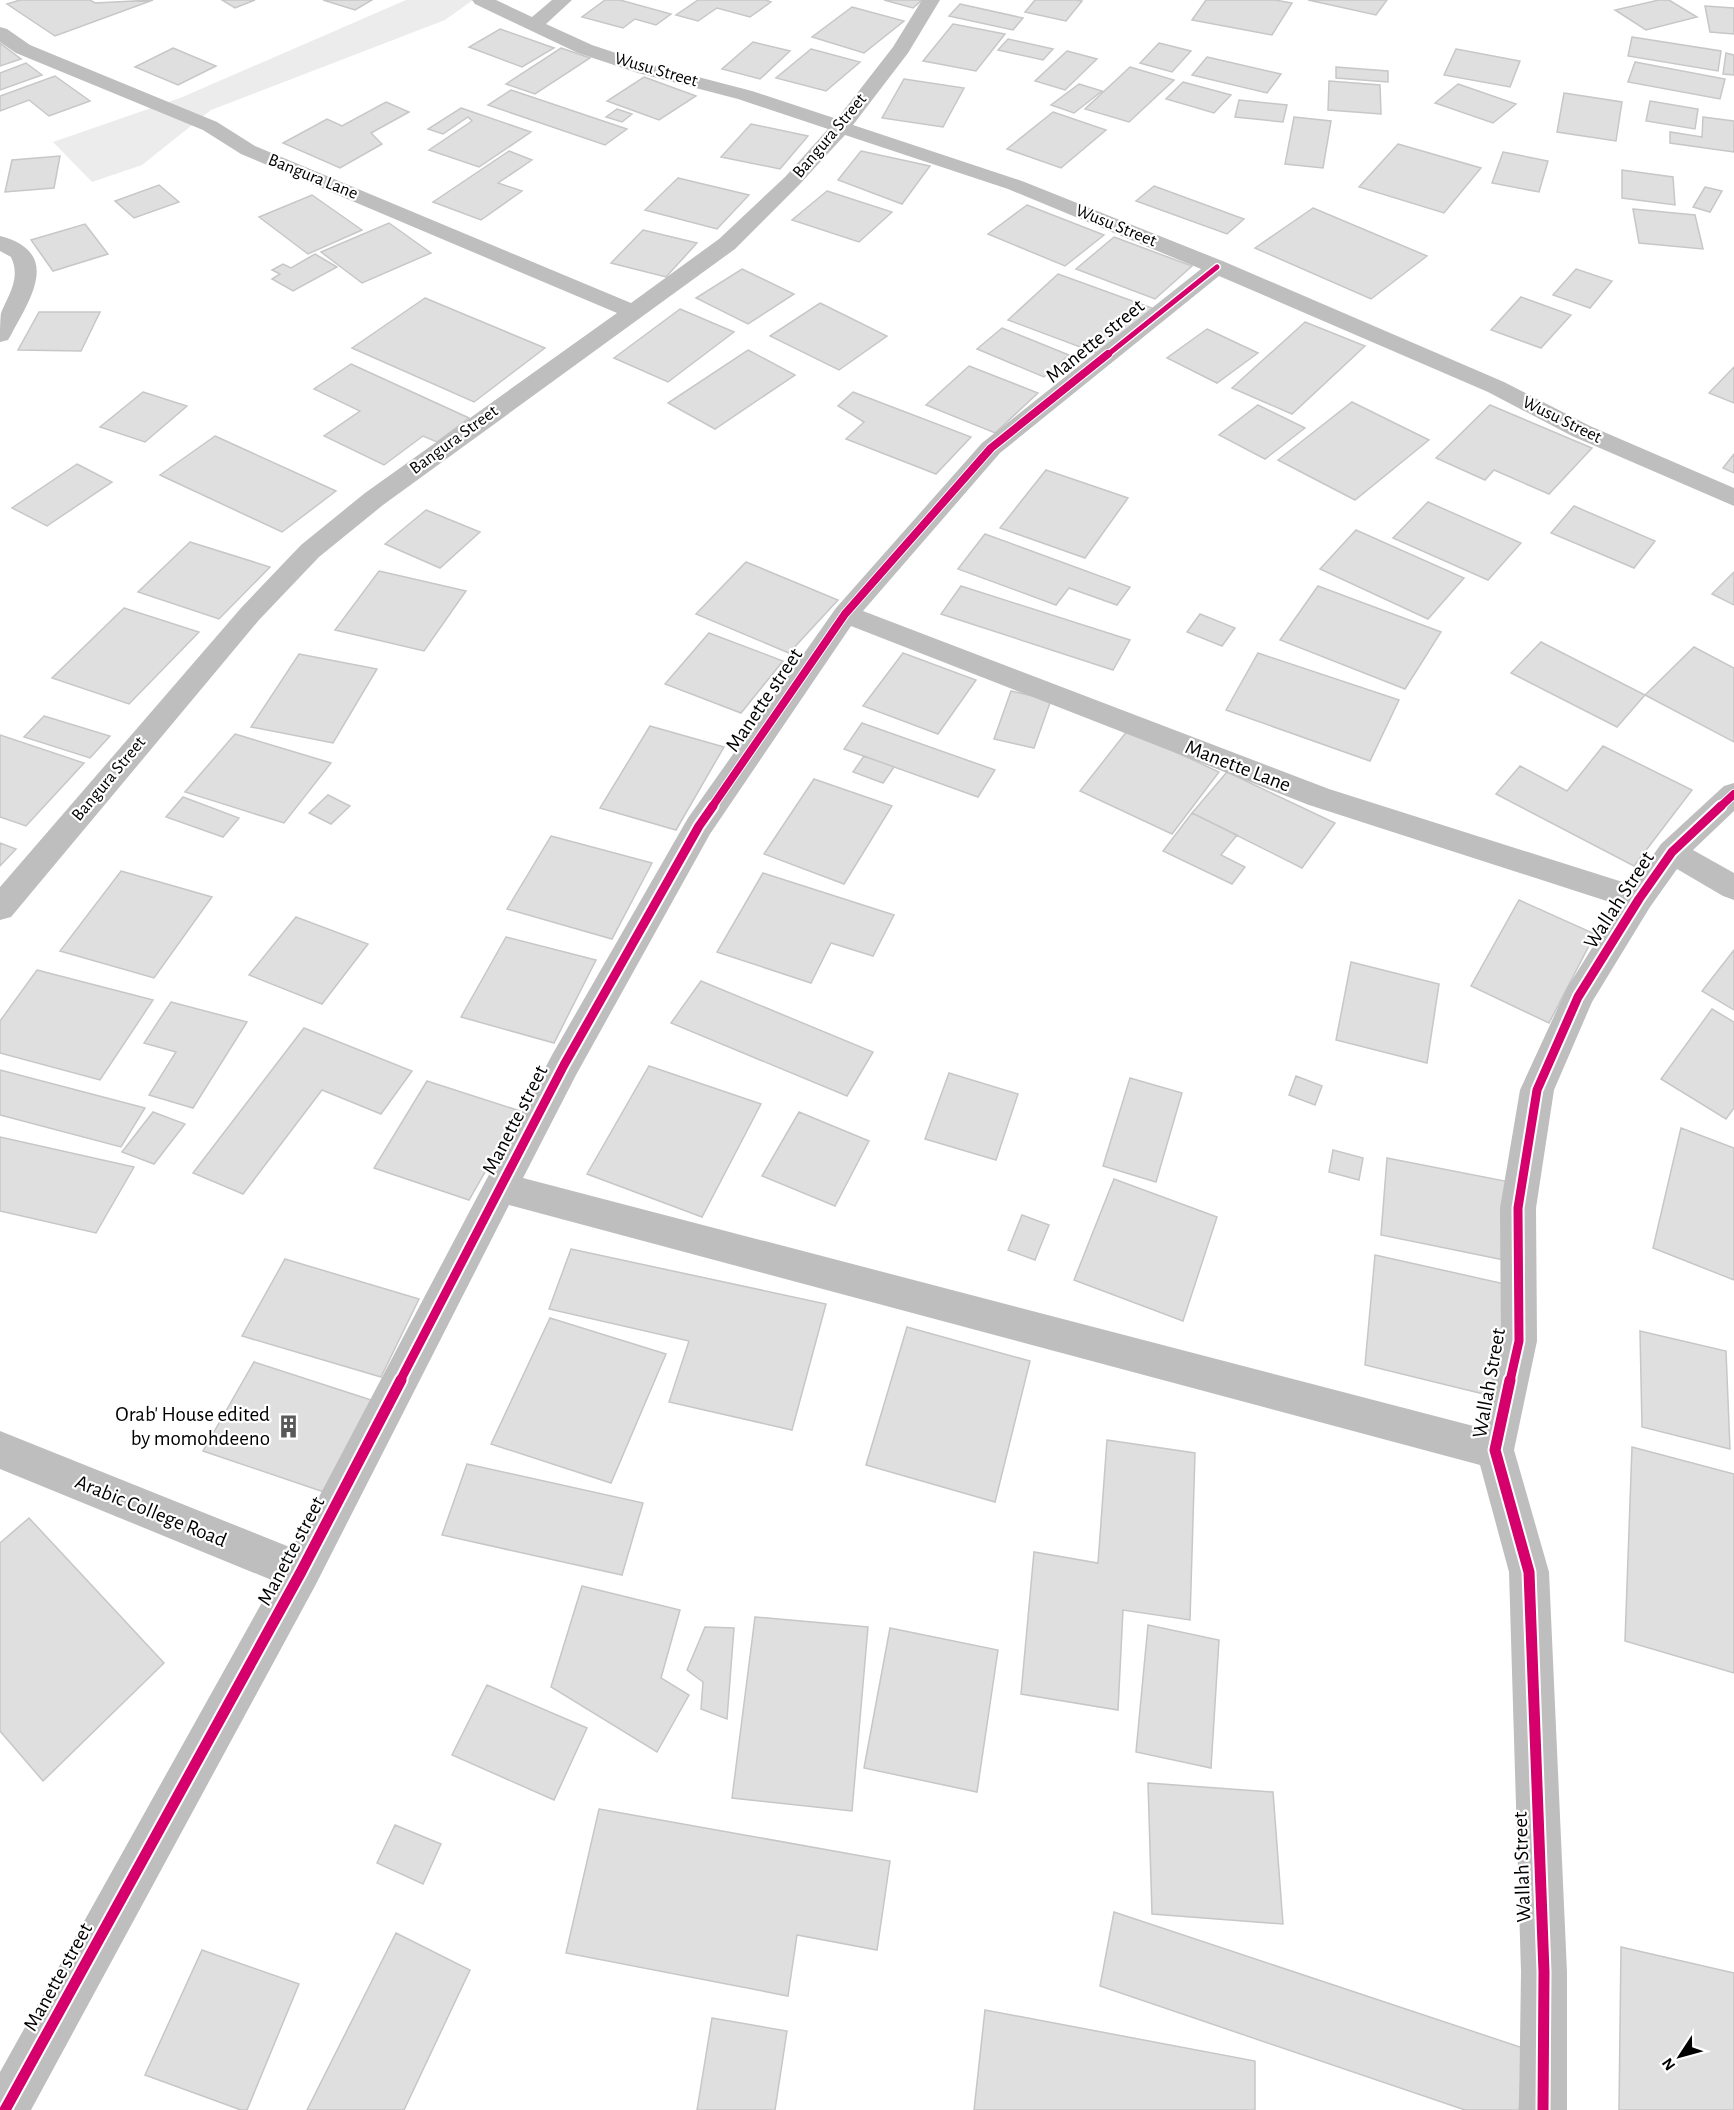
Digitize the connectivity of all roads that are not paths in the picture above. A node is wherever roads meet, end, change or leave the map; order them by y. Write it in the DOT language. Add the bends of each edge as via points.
graph roads {
  1 [pos="481,0"];
  2 [pos="563,0"];
  3 [pos="931,0"];
  4 [pos="532,26"];
  5 [pos="0,33"];
  6 [pos="842,126"];
  7 [pos="0,243"];
  8 [pos="1216,267"];
  9 [pos="632,311"];
  10 [pos="0,335"];
  11 [pos="1734,498"];
  12 [pos="845,614"];
  13 [pos="1734,794"];
  14 [pos="1672,852"];
  15 [pos="1734,888"];
  16 [pos="1639,899"];
  17 [pos="0,908"];
  18 [pos="501,1188"];
  19 [pos="0,1450"];
  20 [pos="1495,1450"];
  21 [pos="301,1572"];
  22 [pos="5,2110"];
  23 [pos="1543,2110"];
  1 -- 4 [label="street, Wusu Street"];
  2 -- 4 [label="street"];
  3 -- 6 [label="street, Bangura Street" via="901,49"];
  4 -- 6 [label="street, Wusu Street" via="595,52"];
  5 -- 9 [label="street, Bangura Lane" via="23,49 210,126 248,150"];
  6 -- 8 [label="street, Wusu Street" via="1015,185"];
  6 -- 9 [label="street, Bangura Street" via="727,244"];
  7 -- 10 [label="street" via="20,253 27,270 24,290"];
  8 -- 11 [label="street, Wusu Street" via="1496,387 1581,431"];
  8 -- 12 [label="street, Manette street" via="991,448"];
  9 -- 17 [label="street, Bangura Street" via="374,499 310,551 250,614"];
  12 -- 16 [label="street, Manette Lane" via="1319,797"];
  12 -- 18 [label="street, Manette street" via="699,826 564,1065"];
  13 -- 14 [label="street, Wallah Street"];
  14 -- 15 [label="street"];
  14 -- 16 [label="street, Wallah Street"];
  16 -- 20 [label="street, Wallah Street" via="1578,997 1537,1090 1518,1208 1519,1341"];
  18 -- 20 [label="street"];
  18 -- 21 [label="street, Manette street"];
  19 -- 21 [label="street, Arabic College Road"];
  20 -- 23 [label="street, Wallah Street" via="1529,1572 1544,1972"];
  21 -- 22 [label="street, Manette street"];
}
